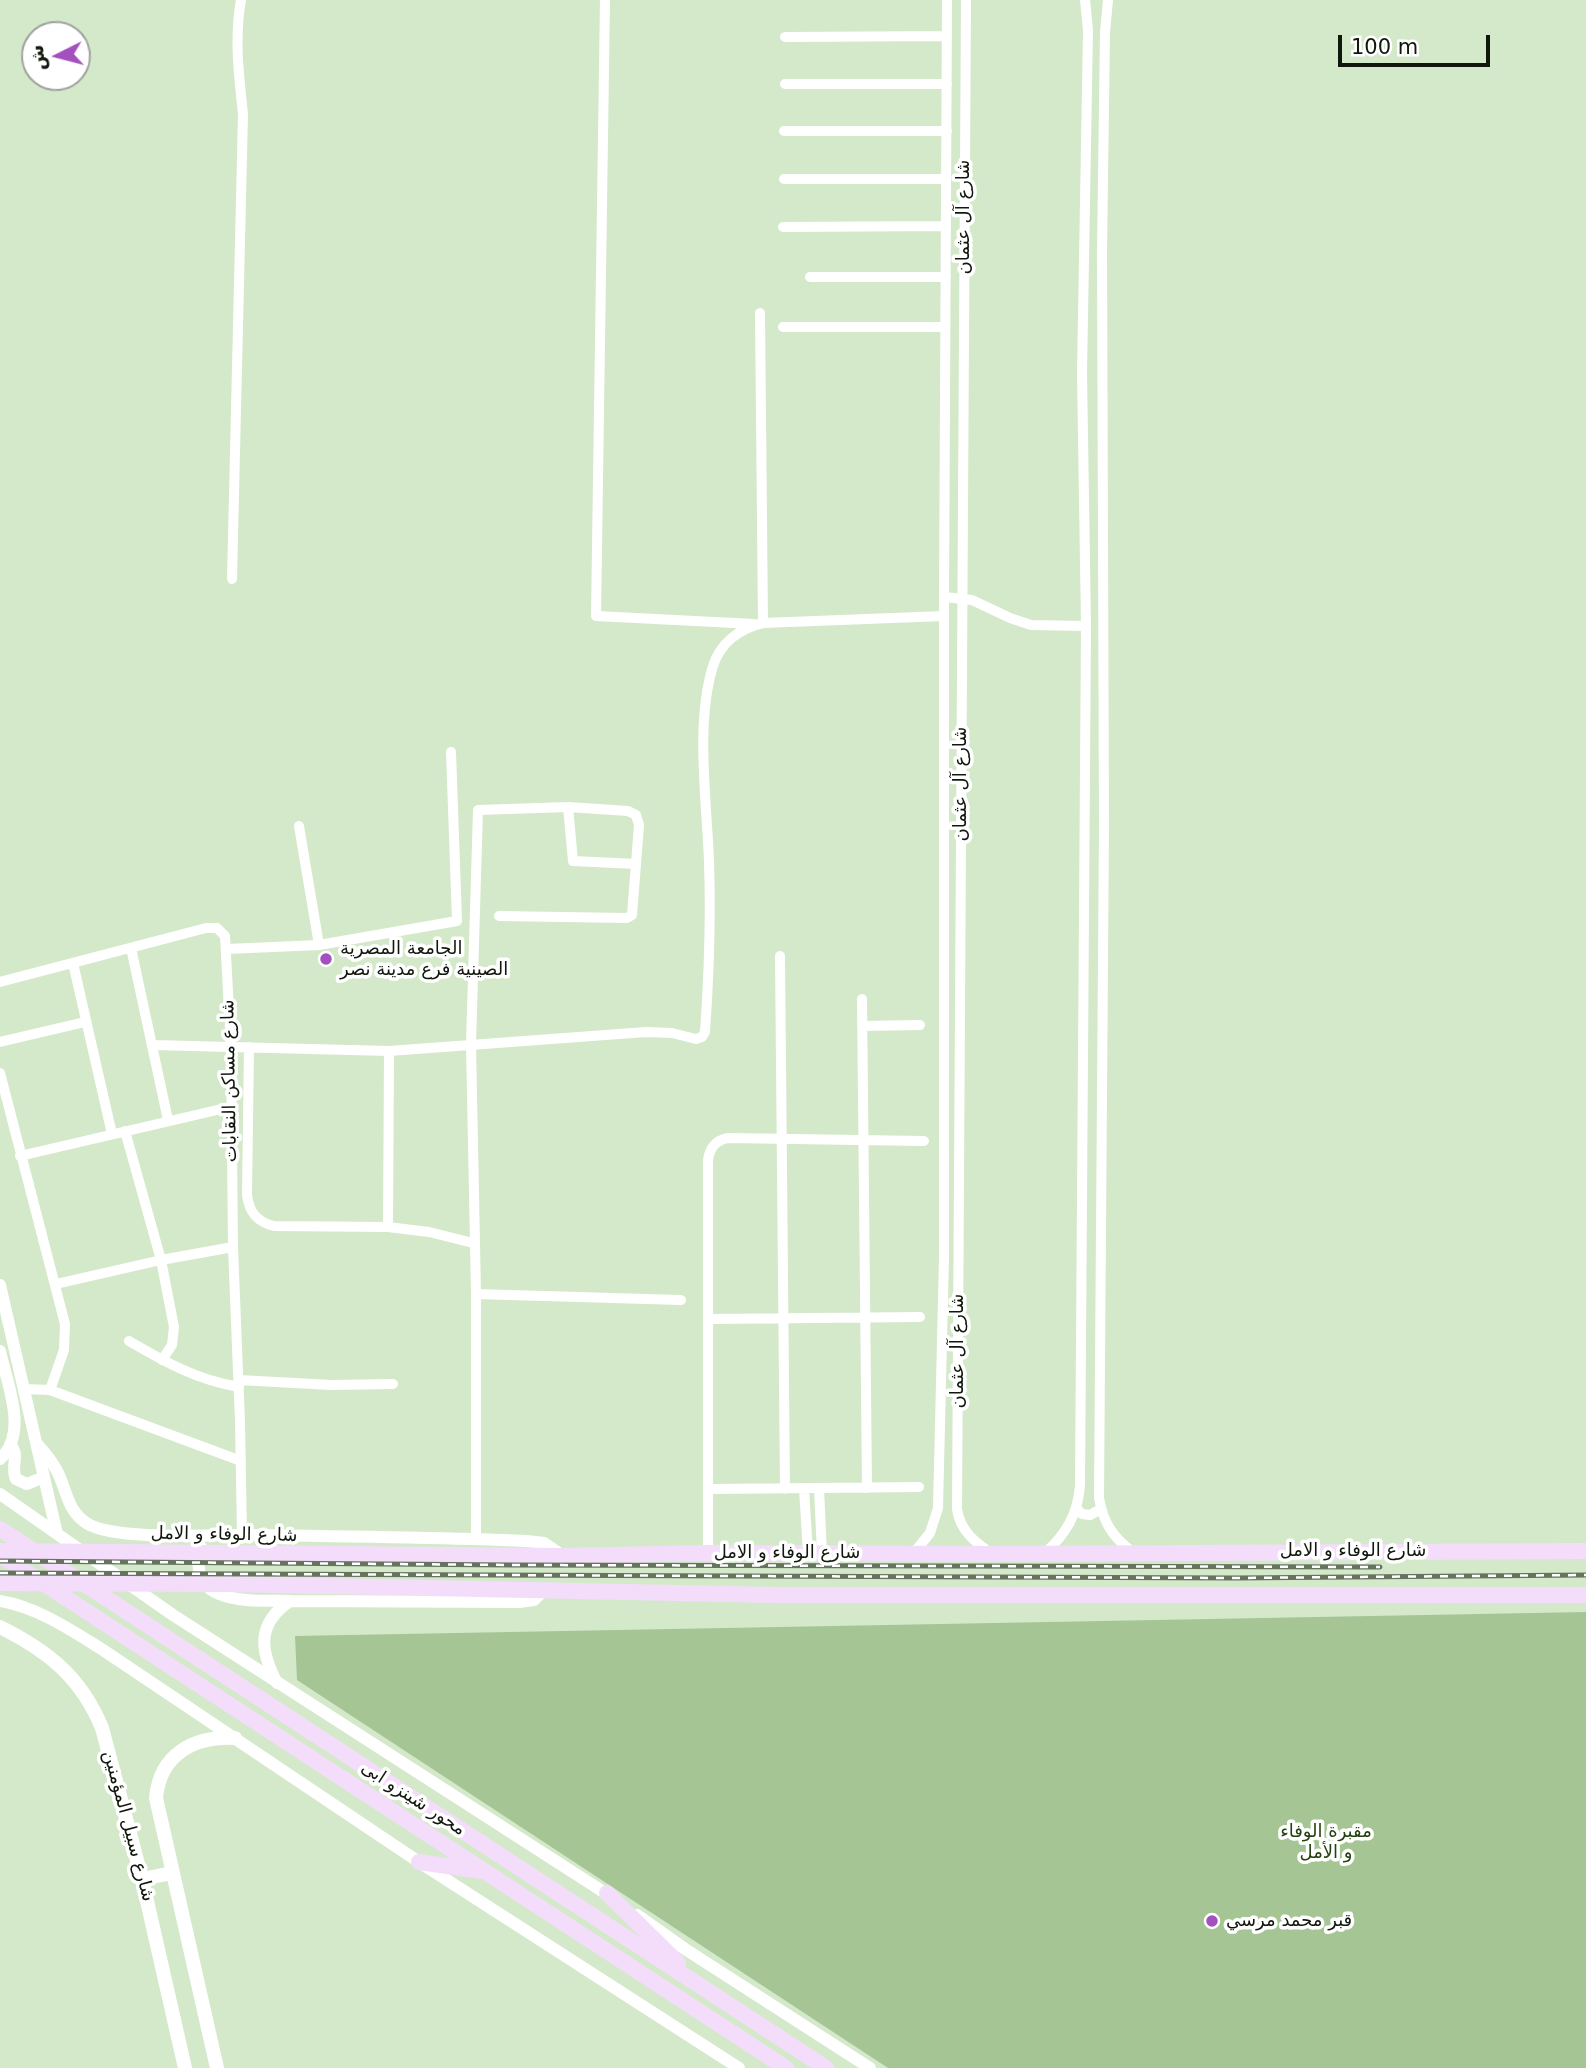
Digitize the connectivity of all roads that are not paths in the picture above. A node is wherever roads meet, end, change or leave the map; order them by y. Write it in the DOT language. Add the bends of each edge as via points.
graph roads {
  1 [pos="241,0"];
  2 [pos="605,0"];
  3 [pos="947,0"];
  4 [pos="966,0"];
  5 [pos="1085,0"];
  6 [pos="1108,0"];
  7 [pos="947,13"];
  8 [pos="966,15"];
  9 [pos="947,36"];
  10 [pos="785,37"];
  11 [pos="785,84"];
  12 [pos="947,84"];
  13 [pos="784,131"];
  14 [pos="947,131"];
  15 [pos="946,178"];
  16 [pos="784,179"];
  17 [pos="946,226"];
  18 [pos="783,227"];
  19 [pos="810,277"];
  20 [pos="946,277"];
  21 [pos="760,313"];
  22 [pos="783,327"];
  23 [pos="945,327"];
  24 [pos="232,579"];
  25 [pos="944,597"];
  26 [pos="962,597"];
  27 [pos="944,617"];
  28 [pos="760,623"];
  29 [pos="1086,626"];
  30 [pos="451,752"];
  31 [pos="568,807"];
  32 [pos="453,810"];
  33 [pos="478,810"];
  34 [pos="1085,824"];
  35 [pos="1104,825"];
  36 [pos="299,826"];
  37 [pos="636,864"];
  38 [pos="499,916"];
  39 [pos="319,945"];
  40 [pos="131,948"];
  41 [pos="228,949"];
  42 [pos="780,956"];
  43 [pos="73,962"];
  44 [pos="0,982"];
  45 [pos="862,999"];
  46 [pos="85,1022"];
  47 [pos="920,1025"];
  48 [pos="862,1026"];
  49 [pos="0,1042"];
  50 [pos="471,1044"];
  51 [pos="153,1045"];
  52 [pos="231,1047"];
  53 [pos="249,1047"];
  54 [pos="389,1051"];
  55 [pos="0,1073"];
  56 [pos="230,1107"];
  57 [pos="168,1120"];
  58 [pos="125,1131"];
  59 [pos="112,1134"];
  60 [pos="781,1140"];
  61 [pos="865,1141"];
  62 [pos="924,1141"];
  63 [pos="20,1156"];
  64 [pos="388,1227"];
  65 [pos="473,1243"];
  66 [pos="233,1247"];
  67 [pos="161,1260"];
  68 [pos="56,1284"];
  69 [pos="0,1285"];
  70 [pos="476,1294"];
  71 [pos="681,1300"];
  72 [pos="866,1317"];
  73 [pos="920,1317"];
  74 [pos="783,1318"];
  75 [pos="708,1319"];
  76 [pos="129,1341"];
  77 [pos="0,1351"];
  78 [pos="162,1360"];
  79 [pos="239,1383"];
  80 [pos="393,1384"];
  81 [pos="24,1389"];
  82 [pos="50,1390"];
  83 [pos="11,1445"];
  84 [pos="38,1445"];
  85 [pos="0,1459"];
  86 [pos="241,1461"];
  87 [pos="44,1477"];
  88 [pos="919,1487"];
  89 [pos="867,1488"];
  90 [pos="709,1489"];
  91 [pos="785,1489"];
  92 [pos="804,1489"];
  93 [pos="819,1489"];
  94 [pos="0,1494"];
  95 [pos="1076,1508"];
  96 [pos="1101,1509"];
  97 [pos="821,1515"];
  98 [pos="806,1516"];
  99 [pos="947,1519"];
  100 [pos="0,1529"];
  101 [pos="57,1534"];
  102 [pos="242,1535"];
  103 [pos="211,1536"];
  104 [pos="476,1539"];
  105 [pos="1586,1550"];
  106 [pos="708,1552"];
  107 [pos="1133,1552"];
  108 [pos="0,1553"];
  109 [pos="815,1553"];
  110 [pos="1045,1553"];
  111 [pos="913,1554"];
  112 [pos="992,1554"];
  113 [pos="563,1556"];
  114 [pos="0,1583"];
  115 [pos="544,1590"];
  116 [pos="1586,1595"];
  117 [pos="0,1601"];
  118 [pos="290,1601"];
  119 [pos="0,1627"];
  120 [pos="277,1683"];
  121 [pos="235,1738"];
  122 [pos="419,1862"];
  123 [pos="490,1872"];
  124 [pos="172,1873"];
  125 [pos="142,1879"];
  126 [pos="607,1894"];
  127 [pos="705,1989"];
  128 [pos="743,2039"];
  129 [pos="185,2068"];
  130 [pos="217,2068"];
  131 [pos="739,2068"];
  132 [pos="765,2068"];
  133 [pos="786,2068"];
  134 [pos="826,2068"];
  135 [pos="870,2068"];
  1 -- 24 [label="street" via="236,54 243,114"];
  2 -- 28 [label="street" via="596,616"];
  3 -- 7 [label="street, شارع آل عثمان"];
  4 -- 8 [label="street, شارع آل عثمان"];
  5 -- 29 [label="street" via="1082,373"];
  6 -- 35 [label="street" via="1102,252"];
  7 -- 8 [label="street" via="955,8"];
  7 -- 9 [label="street, شارع آل عثمان"];
  8 -- 26 [label="street, شارع آل عثمان"];
  9 -- 10 [label="street"];
  9 -- 12 [label="street, شارع آل عثمان"];
  11 -- 12 [label="street"];
  12 -- 14 [label="street, شارع آل عثمان"];
  13 -- 14 [label="street"];
  14 -- 15 [label="street, شارع آل عثمان"];
  15 -- 16 [label="street"];
  15 -- 17 [label="street, شارع آل عثمان"];
  17 -- 18 [label="street"];
  17 -- 20 [label="street, شارع آل عثمان"];
  19 -- 20 [label="street"];
  20 -- 23 [label="street, شارع آل عثمان"];
  21 -- 28 [label="street"];
  22 -- 23 [label="street"];
  23 -- 25 [label="street, شارع آل عثمان"];
  25 -- 26 [label="street"];
  25 -- 27 [label="street, شارع آل عثمان"];
  26 -- 29 [label="street" via="1031,625"];
  26 -- 99 [label="street, شارع آل عثمان"];
  27 -- 28 [label="street"];
  27 -- 99 [label="street, شارع آل عثمان"];
  28 -- 50 [label="street" via="730,639 717,657 710,679 704,737 710,912 704,1035 696,1039 646,1032"];
  29 -- 34 [label="street"];
  30 -- 32 [label="street"];
  31 -- 33 [label="street"];
  31 -- 37 [label="street" via="573,861"];
  31 -- 37 [label="street" via="636,815"];
  32 -- 33 [label="street"];
  32 -- 39 [label="street" via="457,921"];
  33 -- 50 [label="street"];
  34 -- 35 [label="street"];
  34 -- 95 [label="street" via="1080,1485"];
  35 -- 96 [label="street"];
  36 -- 39 [label="street"];
  37 -- 38 [label="street" via="634,910 627,918"];
  39 -- 41 [label="street"];
  40 -- 41 [label="street" via="211,928 225,936"];
  40 -- 43 [label="street"];
  40 -- 51 [label="street"];
  41 -- 52 [label="street, شارع مساكن النقابات"];
  42 -- 60 [label="street"];
  43 -- 44 [label="street"];
  43 -- 46 [label="street"];
  45 -- 48 [label="street"];
  46 -- 49 [label="street"];
  46 -- 59 [label="street"];
  47 -- 48 [label="street"];
  48 -- 61 [label="street"];
  50 -- 54 [label="street"];
  50 -- 65 [label="street"];
  51 -- 52 [label="street"];
  51 -- 57 [label="street"];
  52 -- 53 [label="street"];
  52 -- 56 [label="street, شارع مساكن النقابات"];
  53 -- 54 [label="street"];
  53 -- 64 [label="street" via="247,1195 252,1212 274,1226"];
  54 -- 64 [label="street"];
  55 -- 63 [label="street"];
  56 -- 57 [label="street"];
  56 -- 66 [label="street, شارع مساكن النقابات"];
  57 -- 58 [label="street"];
  58 -- 59 [label="street"];
  58 -- 67 [label="street"];
  59 -- 63 [label="street"];
  60 -- 61 [label="street"];
  60 -- 74 [label="street"];
  60 -- 75 [label="street" via="728,1138 716,1143 709,1153"];
  61 -- 62 [label="street"];
  61 -- 72 [label="street"];
  63 -- 68 [label="street"];
  64 -- 65 [label="street"];
  65 -- 70 [label="street"];
  66 -- 67 [label="street"];
  66 -- 79 [label="street, شارع مساكن النقابات"];
  67 -- 68 [label="street"];
  67 -- 78 [label="street" via="174,1336"];
  68 -- 82 [label="street" via="65,1339"];
  69 -- 81 [label="street"];
  70 -- 71 [label="street"];
  70 -- 104 [label="street"];
  72 -- 73 [label="street"];
  72 -- 74 [label="street"];
  72 -- 89 [label="street"];
  74 -- 75 [label="street"];
  74 -- 91 [label="street"];
  75 -- 90 [label="street"];
  76 -- 78 [label="street"];
  77 -- 83 [label="street" via="16,1425"];
  78 -- 79 [label="street" via="199,1377"];
  79 -- 80 [label="street"];
  79 -- 86 [label="street, شارع مساكن النقابات"];
  81 -- 82 [label="street"];
  81 -- 84 [label="street"];
  82 -- 86 [label="street"];
  83 -- 85 [label="street"];
  83 -- 87 [label="street" via="16,1454 16,1479 27,1484"];
  84 -- 87 [label="street"];
  84 -- 103 [label="street, شارع الوفاء و الامل" via="57,1471 75,1514 87,1524 116,1532"];
  86 -- 102 [label="street, شارع مساكن النقابات"];
  87 -- 101 [label="street"];
  88 -- 89 [label="street"];
  89 -- 93 [label="street"];
  90 -- 91 [label="street"];
  90 -- 106 [label="street"];
  91 -- 92 [label="street"];
  92 -- 93 [label="street"];
  92 -- 98 [label="street"];
  93 -- 97 [label="street"];
  94 -- 101 [label="street"];
  95 -- 96 [label="street" via="1090,1515"];
  95 -- 110 [label="street" via="1062,1536"];
  96 -- 107 [label="street" via="1115,1538"];
  97 -- 98 [label="street"];
  97 -- 109 [label="street"];
  98 -- 109 [label="street"];
  99 -- 111 [label="street, شارع آل عثمان"];
  99 -- 112 [label="street"];
  100 -- 127 [label="main road, محور شينزو ابى"];
  101 -- 120 [label="street"];
  102 -- 103 [label="street, شارع الوفاء و الامل"];
  102 -- 104 [label="street, شارع الوفاء و الامل"];
  103 -- 118 [label="street" via="199,1556 201,1574 211,1589 236,1600"];
  104 -- 113 [label="street, شارع الوفاء و الامل" via="544,1544"];
  105 -- 107 [label="main road, شارع الوفاء و الامل"];
  106 -- 109 [label="main road, شارع الوفاء و الامل"];
  106 -- 113 [label="main road, شارع الوفاء و الامل"];
  107 -- 110 [label="main road, شارع الوفاء و الامل"];
  108 -- 113 [label="main road"];
  108 -- 123 [label="main road, محور شينزو ابى"];
  109 -- 111 [label="main road, شارع الوفاء و الامل"];
  110 -- 112 [label="main road, شارع الوفاء و الامل"];
  111 -- 112 [label="main road, شارع الوفاء و الامل"];
  114 -- 115 [label="main road"];
  115 -- 116 [label="main road" via="776,1595"];
  115 -- 118 [label="street" via="527,1602"];
  117 -- 121 [label="street" via="58,1622"];
  118 -- 120 [label="street" via="275,1613 265,1634 265,1658"];
  119 -- 125 [label="main road, شارع سبيل المؤمنين" via="69,1673 94,1708"];
  120 -- 126 [label="street"];
  121 -- 122 [label="street"];
  121 -- 124 [label="main road, شارع سبيل المؤمنين" via="195,1743 177,1754 162,1773 157,1807"];
  122 -- 123 [label="main road"];
  122 -- 131 [label="street"];
  123 -- 128 [label="main road, محور شينزو ابى"];
  124 -- 125 [label="main road"];
  124 -- 130 [label="main road, شارع سبيل المؤمنين"];
  125 -- 129 [label="main road, شارع سبيل المؤمنين"];
  126 -- 127 [label="main road"];
  126 -- 135 [label="street"];
  127 -- 134 [label="main road, محور شينزو ابى"];
  128 -- 132 [label="main road"];
  128 -- 133 [label="main road, محور شينزو ابى"];
}
